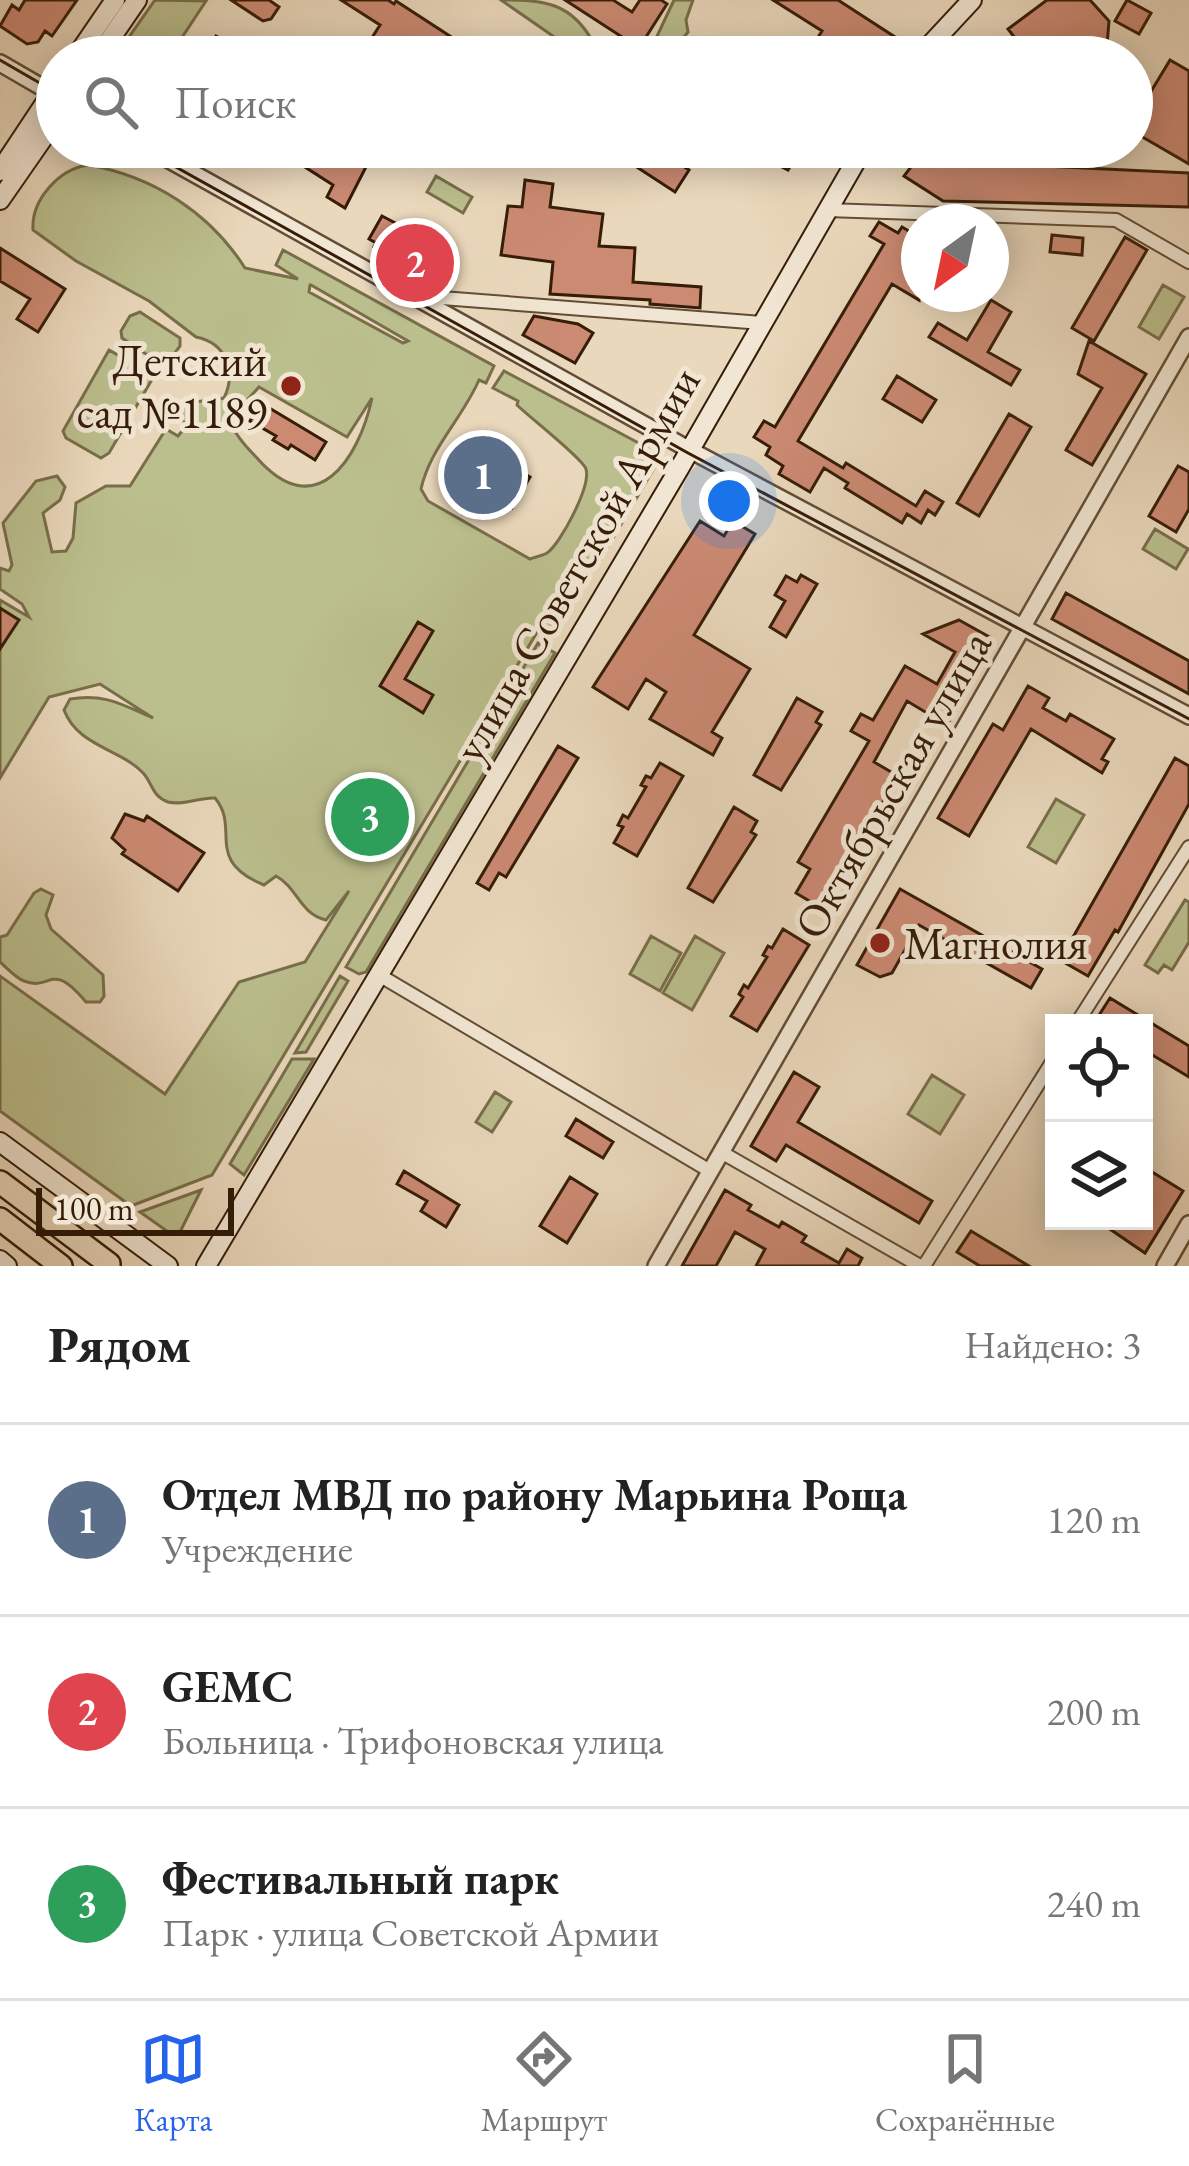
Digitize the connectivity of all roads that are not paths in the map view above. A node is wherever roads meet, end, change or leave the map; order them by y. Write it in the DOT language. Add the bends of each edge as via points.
graph roads {
  1 [pos="115,0"];
  2 [pos="137,0"];
  3 [pos="972,0"];
  4 [pos="90,36"];
  5 [pos="112,36"];
  6 [pos="939,36"];
  7 [pos="0,63"];
  8 [pos="36,81"];
  9 [pos="36,119"];
  10 [pos="36,148"];
  11 [pos="183,168"];
  12 [pos="852,168"];
  13 [pos="0,171"];
  14 [pos="0,200"];
  15 [pos="827,210"];
  16 [pos="1189,262"];
  17 [pos="411,296"];
  18 [pos="762,323"];
  19 [pos="1189,337"];
  20 [pos="689,450"];
  21 [pos="1024,627"];
  22 [pos="1189,716"];
  23 [pos="1189,847"];
  24 [pos="379,975"];
  25 [pos="1083,1014"];
  26 [pos="1045,1073"];
  27 [pos="0,1142"];
  28 [pos="722,1152"];
  29 [pos="710,1171"];
  30 [pos="0,1182"];
  31 [pos="0,1220"];
  32 [pos="1189,1224"];
  33 [pos="136,1245"];
  34 [pos="0,1260"];
  35 [pos="109,1264"];
  36 [pos="7,1266"];
  37 [pos="61,1266"];
  38 [pos="154,1266"];
  39 [pos="168,1266"];
  40 [pos="206,1266"];
  41 [pos="656,1266"];
  42 [pos="922,1266"];
  43 [pos="1165,1266"];
  1 -- 4 [label="main road"];
  2 -- 5 [label="main road"];
  3 -- 6 [label="main road"];
  7 -- 8 [label="street"];
  9 -- 13 [label="main road"];
  10 -- 14 [label="main road"];
  11 -- 17 [label="street"];
  12 -- 15 [label="main road, улица Советской Армии"];
  15 -- 16 [label="street" via="1110,219"];
  15 -- 18 [label="main road, улица Советской Армии"];
  17 -- 18 [label="street"];
  17 -- 20 [label="street"];
  18 -- 20 [label="main road, улица Советской Армии"];
  19 -- 21 [label="street, Октябрьская улица"];
  20 -- 21 [label="street"];
  20 -- 24 [label="main road, улица Советской Армии"];
  21 -- 22 [label="street"];
  21 -- 28 [label="street, Октябрьская улица"];
  23 -- 25 [label="street"];
  24 -- 29 [label="street"];
  24 -- 40 [label="main road, улица Советской Армии"];
  26 -- 42 [label="street"];
  27 -- 33 [label="main road"];
  28 -- 29 [label="street, Октябрьская улица"];
  28 -- 42 [label="street"];
  29 -- 41 [label="street, Октябрьская улица"];
  30 -- 35 [label="main road"];
  31 -- 37 [label="main road"];
  32 -- 43 [label="street"];
  33 -- 38 [label="main road"];
  33 -- 39 [label="main road"];
  34 -- 36 [label="main road"];
}
